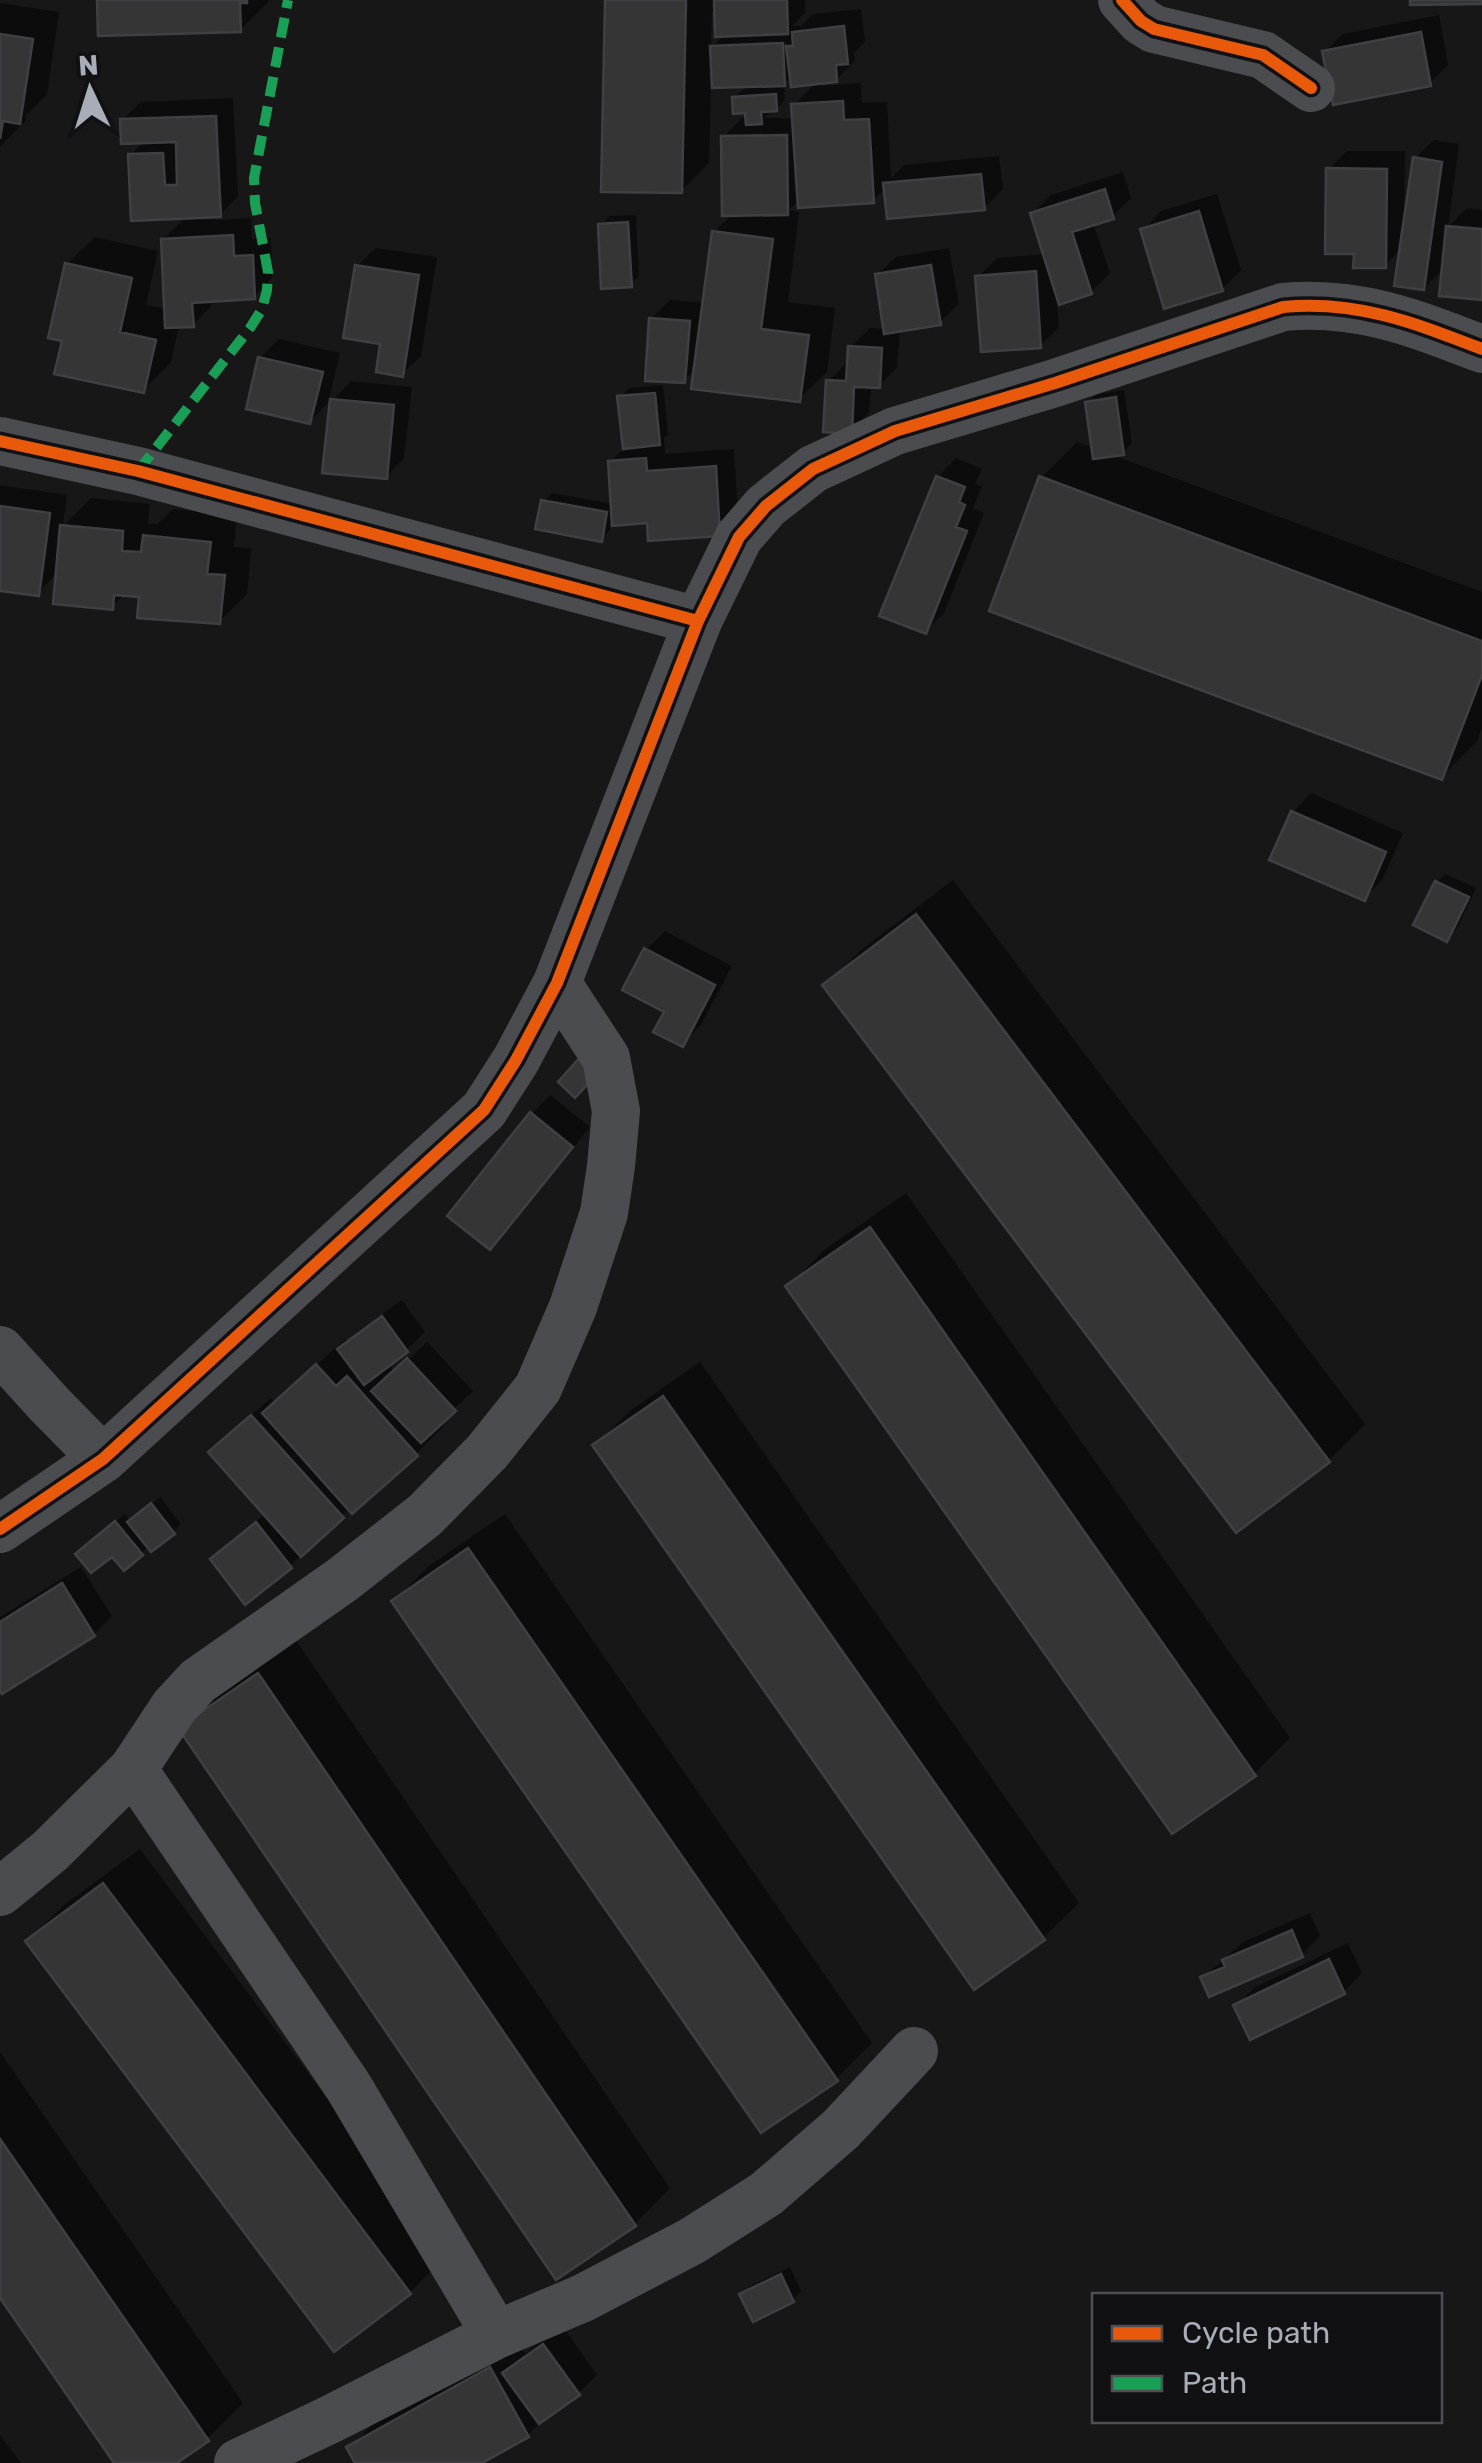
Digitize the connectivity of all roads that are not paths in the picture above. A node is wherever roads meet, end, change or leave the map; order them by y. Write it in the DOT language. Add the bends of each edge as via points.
graph roads {
  1 [pos="1122,0"];
  2 [pos="1311,88"];
  3 [pos="1482,349"];
  4 [pos="0,441"];
  5 [pos="698,621"];
  6 [pos="557,983"];
  7 [pos="0,1350"];
  8 [pos="103,1459"];
  9 [pos="0,1529"];
  10 [pos="133,1769"];
  11 [pos="0,1892"];
  12 [pos="914,2052"];
  13 [pos="496,2336"];
  14 [pos="238,2463"];
  1 -- 2 [label="street" via="1154,29 1263,55"];
  3 -- 5 [label="street" via="1388,314 1283,308 895,431 813,469 766,506 739,536"];
  4 -- 5 [label="street" via="138,471"];
  5 -- 6 [label="street"];
  6 -- 8 [label="street" via="484,1110"];
  6 -- 10 [label="street" via="606,1058 616,1111 604,1213 538,1388 425,1514 198,1681"];
  7 -- 8 [label="street"];
  8 -- 9 [label="street"];
  10 -- 11 [label="street"];
  10 -- 13 [label="street" via="348,2086"];
  12 -- 13 [label="street" via="842,2129 766,2194 692,2241"];
  13 -- 14 [label="street"];
}
